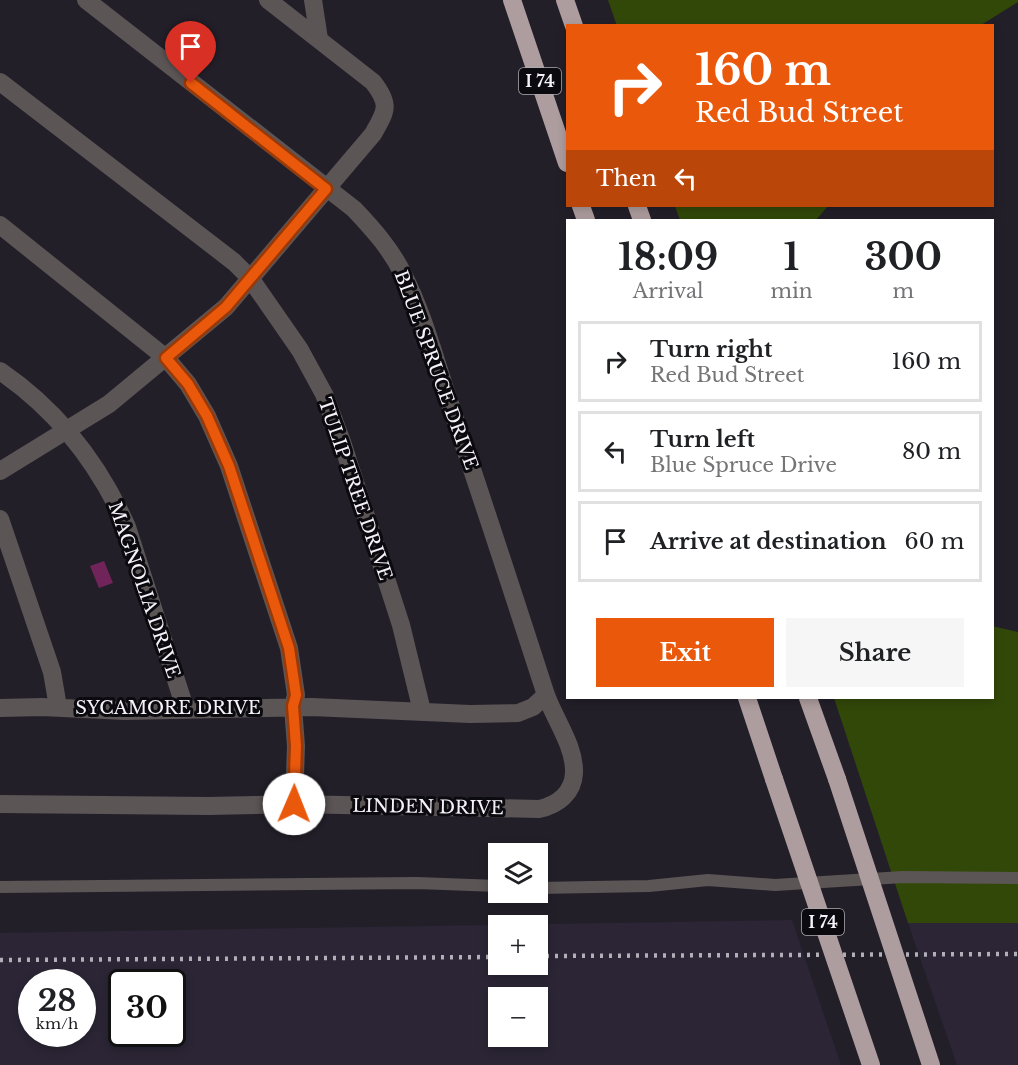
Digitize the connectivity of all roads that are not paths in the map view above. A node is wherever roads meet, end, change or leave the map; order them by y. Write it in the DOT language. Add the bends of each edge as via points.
graph roads {
  1 [pos="86,0"];
  2 [pos="268,0"];
  3 [pos="313,0"];
  4 [pos="512,0"];
  5 [pos="566,0"];
  6 [pos="573,24"];
  7 [pos="319,39"];
  8 [pos="0,82"];
  9 [pos="566,160"];
  10 [pos="326,189"];
  11 [pos="0,225"];
  12 [pos="250,278"];
  13 [pos="166,358"];
  14 [pos="0,370"];
  15 [pos="67,429"];
  16 [pos="0,471"];
  17 [pos="0,519"];
  18 [pos="546,695"];
  19 [pos="747,699"];
  20 [pos="808,699"];
  21 [pos="293,706"];
  22 [pos="58,707"];
  23 [pos="0,708"];
  24 [pos="184,708"];
  25 [pos="422,711"];
  26 [pos="0,804"];
  27 [pos="294,804"];
  28 [pos="1018,878"];
  29 [pos="488,886"];
  30 [pos="0,887"];
  31 [pos="548,888"];
  32 [pos="871,1065"];
  33 [pos="931,1065"];
  1 -- 10 [label="street, BLUE SPRUCE DRIVE"];
  2 -- 7 [label="street"];
  3 -- 7 [label="street"];
  4 -- 9 [label="highway, I 74"];
  5 -- 6 [label="highway"];
  7 -- 10 [label="street" via="373,82 384,95 385,113 356,156"];
  8 -- 12 [label="street, TULIP TREE DRIVE"];
  10 -- 12 [label="street"];
  10 -- 18 [label="street, BLUE SPRUCE DRIVE" via="374,229 404,274 506,566"];
  11 -- 13 [label="street"];
  12 -- 13 [label="street" via="226,307"];
  12 -- 25 [label="street, TULIP TREE DRIVE" via="324,394 401,624"];
  13 -- 15 [label="street" via="109,404"];
  13 -- 21 [label="street" via="207,416 229,466 289,648 296,683"];
  14 -- 15 [label="street, MAGNOLIA DRIVE"];
  15 -- 16 [label="street"];
  15 -- 24 [label="street, MAGNOLIA DRIVE" via="115,499 127,527"];
  17 -- 22 [label="street" via="52,672"];
  18 -- 25 [label="street, SYCAMORE DRIVE" via="533,707 518,713"];
  18 -- 27 [label="street, LINDEN DRIVE" via="570,750 574,771 564,797 550,807"];
  19 -- 32 [label="highway, I 74, bridge"];
  20 -- 33 [label="highway, bridge"];
  21 -- 24 [label="street, SYCAMORE DRIVE"];
  21 -- 25 [label="street, SYCAMORE DRIVE"];
  21 -- 27 [label="street"];
  22 -- 23 [label="street, SYCAMORE DRIVE"];
  22 -- 24 [label="street, SYCAMORE DRIVE" via="125,711"];
  26 -- 27 [label="street, LINDEN DRIVE"];
  28 -- 31 [label="lane" via="903,877 775,885 708,880 649,886"];
  29 -- 30 [label="lane"];
}
